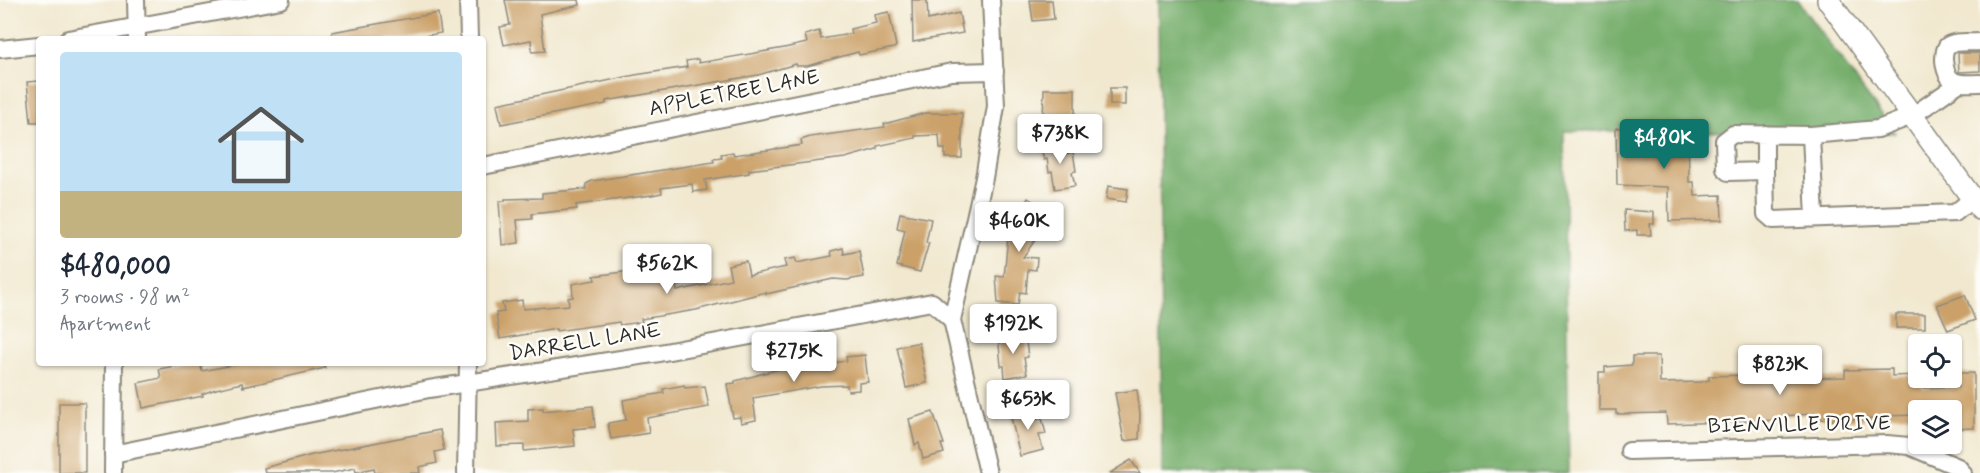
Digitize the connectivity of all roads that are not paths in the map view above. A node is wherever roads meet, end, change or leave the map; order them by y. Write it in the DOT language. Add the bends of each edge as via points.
graph roads {
  1 [pos="136,0"];
  2 [pos="281,0"];
  3 [pos="468,0"];
  4 [pos="991,0"];
  5 [pos="1828,0"];
  6 [pos="136,32"];
  7 [pos="97,36"];
  8 [pos="469,36"];
  9 [pos="1980,42"];
  10 [pos="36,45"];
  11 [pos="0,49"];
  12 [pos="995,71"];
  13 [pos="1980,83"];
  14 [pos="1958,84"];
  15 [pos="1912,116"];
  16 [pos="1765,134"];
  17 [pos="1811,135"];
  18 [pos="486,165"];
  19 [pos="1765,171"];
  20 [pos="1976,204"];
  21 [pos="1815,218"];
  22 [pos="952,320"];
  23 [pos="114,366"];
  24 [pos="468,366"];
  25 [pos="467,384"];
  26 [pos="1629,451"];
  27 [pos="113,454"];
  28 [pos="113,473"];
  29 [pos="466,473"];
  30 [pos="988,473"];
  31 [pos="1963,473"];
  1 -- 6 [label="street"];
  2 -- 6 [label="street"];
  3 -- 8 [label="street"];
  4 -- 12 [label="street"];
  5 -- 15 [label="main road"];
  6 -- 7 [label="street"];
  9 -- 14 [label="street" via="1947,46 1947,75"];
  10 -- 11 [label="street"];
  12 -- 18 [label="street, APPLETREE LANE" via="952,72"];
  12 -- 22 [label="street" via="991,141"];
  13 -- 14 [label="street"];
  14 -- 15 [label="street"];
  15 -- 17 [label="street" via="1878,129"];
  15 -- 20 [label="main road"];
  16 -- 17 [label="street"];
  16 -- 19 [label="street"];
  16 -- 19 [label="street" via="1726,137 1724,166 1728,172"];
  17 -- 21 [label="street"];
  19 -- 21 [label="street" via="1769,218"];
  20 -- 21 [label="street" via="1955,213"];
  22 -- 25 [label="street, DARRELL LANE" via="932,302"];
  22 -- 30 [label="street"];
  23 -- 27 [label="street"];
  24 -- 25 [label="street"];
  25 -- 27 [label="street, DARRELL LANE"];
  25 -- 29 [label="street"];
  26 -- 31 [label="street, BIENVILLE DRIVE" via="1887,444 1909,446 1958,467"];
  27 -- 28 [label="street"];
}
